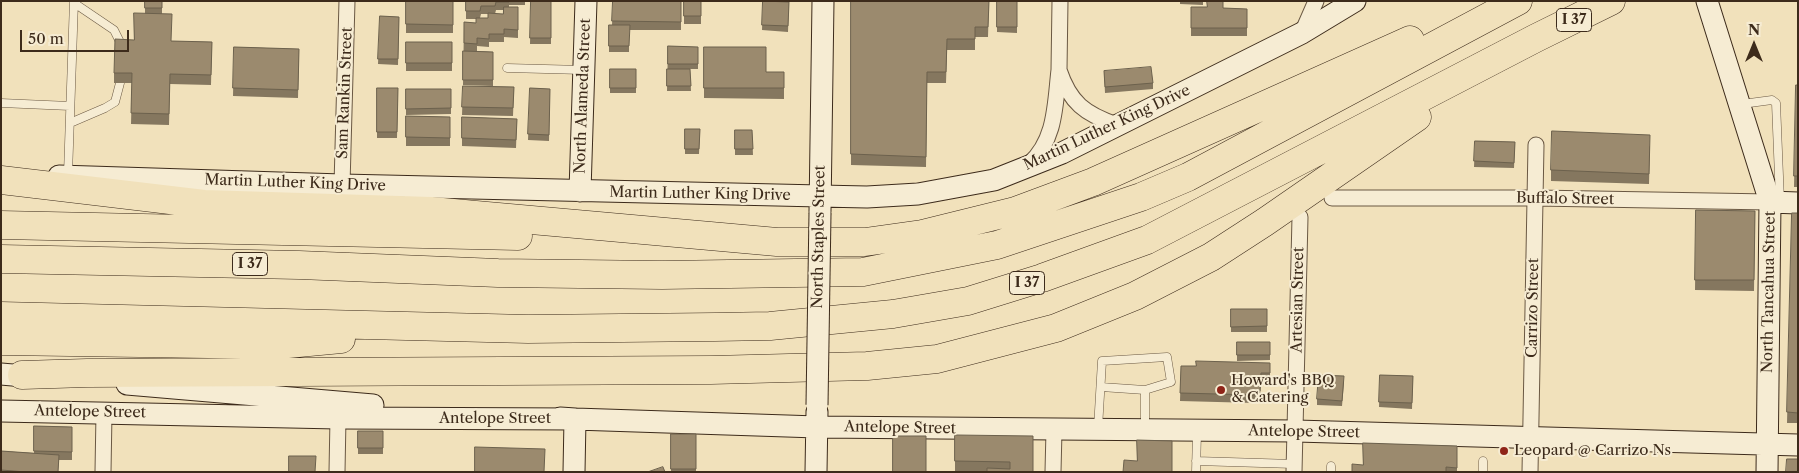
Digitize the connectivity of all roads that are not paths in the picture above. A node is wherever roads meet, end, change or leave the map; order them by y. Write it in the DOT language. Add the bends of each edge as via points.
graph roads {
  1 [pos="347,1"];
  2 [pos="586,1"];
  3 [pos="823,1"];
  4 [pos="1060,1"];
  5 [pos="1316,1"];
  6 [pos="1355,1"];
  7 [pos="1512,1"];
  8 [pos="1518,1"];
  9 [pos="1611,1"];
  10 [pos="1707,1"];
  11 [pos="74,2"];
  12 [pos="1566,23"];
  13 [pos="1302,33"];
  14 [pos="124,50"];
  15 [pos="507,68"];
  16 [pos="584,70"];
  17 [pos="1059,70"];
  18 [pos="120,83"];
  19 [pos="1,103"];
  20 [pos="1740,104"];
  21 [pos="70,106"];
  22 [pos="70,123"];
  23 [pos="1117,125"];
  24 [pos="1536,145"];
  25 [pos="1024,168"];
  26 [pos="1,174"];
  27 [pos="68,176"];
  28 [pos="1,180"];
  29 [pos="342,185"];
  30 [pos="580,191"];
  31 [pos="1332,198"];
  32 [pos="1536,198"];
  33 [pos="1782,202"];
  34 [pos="820,205"];
  35 [pos="1300,217"];
  36 [pos="1,225"];
  37 [pos="777,242"];
  38 [pos="1,259"];
  39 [pos="1,316"];
  40 [pos="465,327"];
  41 [pos="1,341"];
  42 [pos="12,375"];
  43 [pos="1100,387"];
  44 [pos="1145,390"];
  45 [pos="1,411"];
  46 [pos="104,413"];
  47 [pos="338,418"];
  48 [pos="575,419"];
  49 [pos="817,427"];
  50 [pos="1054,430"];
  51 [pos="1098,430"];
  52 [pos="1145,430"];
  53 [pos="1197,430"];
  54 [pos="1296,431"];
  55 [pos="1531,439"];
  56 [pos="1767,445"];
  57 [pos="1798,445"];
  58 [pos="1196,461"];
  59 [pos="1483,461"];
  60 [pos="1294,468"];
  61 [pos="103,472"];
  62 [pos="337,472"];
  63 [pos="574,472"];
  64 [pos="816,472"];
  65 [pos="1053,472"];
  66 [pos="1196,472"];
  67 [pos="1483,472"];
  68 [pos="1530,472"];
  69 [pos="1767,472"];
  1 -- 29 [label="street, Sam Rankin Street"];
  2 -- 16 [label="main road, North Alameda Street"];
  3 -- 34 [label="main road, North Staples Street"];
  4 -- 17 [label="street"];
  5 -- 13 [label="street"];
  6 -- 13 [label="main road, Martin Luther King Drive"];
  7 -- 37 [label="highway" via="1455,20 1093,182 1015,211 922,234 865,242"];
  8 -- 38 [label="highway, I 37" via="1188,177 1149,194 997,245 863,272 498,273"];
  9 -- 12 [label="highway, I 37"];
  10 -- 20 [label="main road, North Tancahua Street"];
  11 -- 14 [label="lane" via="114,30"];
  11 -- 21 [label="lane"];
  12 -- 40 [label="highway, I 37" via="1147,240 968,301 893,314 770,326"];
  12 -- 42 [label="highway" via="1404,125 1210,257 1135,296 1056,328 937,359 868,366 711,370"];
  13 -- 23 [label="main road, Martin Luther King Drive"];
  15 -- 16 [label="lane"];
  16 -- 30 [label="main road, North Alameda Street"];
  17 -- 23 [label="street" via="1067,91 1083,109"];
  17 -- 25 [label="street" via="1052,130 1041,151"];
  18 -- 22 [label="lane" via="115,102"];
  19 -- 21 [label="lane"];
  20 -- 33 [label="main road, North Tancahua Street"];
  20 -- 33 [label="lane" via="1772,100 1776,103"];
  21 -- 22 [label="lane"];
  22 -- 27 [label="lane"];
  23 -- 25 [label="main road, Martin Luther King Drive"];
  24 -- 32 [label="street, Carrizo Street"];
  25 -- 34 [label="main road, Martin Luther King Drive" via="994,180 918,194 867,197"];
  26 -- 27 [label="main road, Martin Luther King Drive"];
  27 -- 29 [label="main road, Martin Luther King Drive"];
  28 -- 37 [label="highway" via="204,204 431,211"];
  29 -- 30 [label="main road, Martin Luther King Drive"];
  30 -- 34 [label="main road, Martin Luther King Drive"];
  31 -- 32 [label="street, Buffalo Street"];
  32 -- 33 [label="street, Buffalo Street"];
  32 -- 55 [label="street, Carrizo Street"];
  33 -- 56 [label="main road, North Tancahua Street"];
  34 -- 49 [label="main road, North Staples Street, bridge"];
  35 -- 54 [label="street, Artesian Street"];
  36 -- 37 [label="highway"];
  39 -- 40 [label="highway, I 37"];
  40 -- 41 [label="highway" via="278,345"];
  42 -- 48 [label="main road"];
  43 -- 44 [label="lane"];
  43 -- 44 [label="lane" via="1102,361 1167,357 1171,382"];
  43 -- 51 [label="lane"];
  44 -- 52 [label="lane"];
  45 -- 46 [label="main road, Antelope Street"];
  46 -- 47 [label="main road, Antelope Street"];
  46 -- 61 [label="street"];
  47 -- 48 [label="main road, Antelope Street"];
  47 -- 62 [label="street"];
  48 -- 49 [label="main road, Antelope Street"];
  48 -- 63 [label="main road"];
  49 -- 50 [label="main road, Antelope Street"];
  49 -- 64 [label="main road, North Staples Street"];
  50 -- 51 [label="main road, Antelope Street"];
  50 -- 65 [label="street"];
  51 -- 52 [label="main road, Antelope Street"];
  52 -- 53 [label="main road, Antelope Street"];
  53 -- 54 [label="main road, Antelope Street"];
  53 -- 58 [label="lane"];
  54 -- 55 [label="main road, Antelope Street"];
  54 -- 60 [label="street, Artesian Street"];
  55 -- 56 [label="main road, Antelope Street"];
  55 -- 68 [label="street, Carrizo Street"];
  56 -- 57 [label="main road, Antelope Street"];
  56 -- 69 [label="main road, North Tancahua Street"];
  58 -- 60 [label="lane"];
  58 -- 66 [label="lane"];
  59 -- 67 [label="lane"];
}
